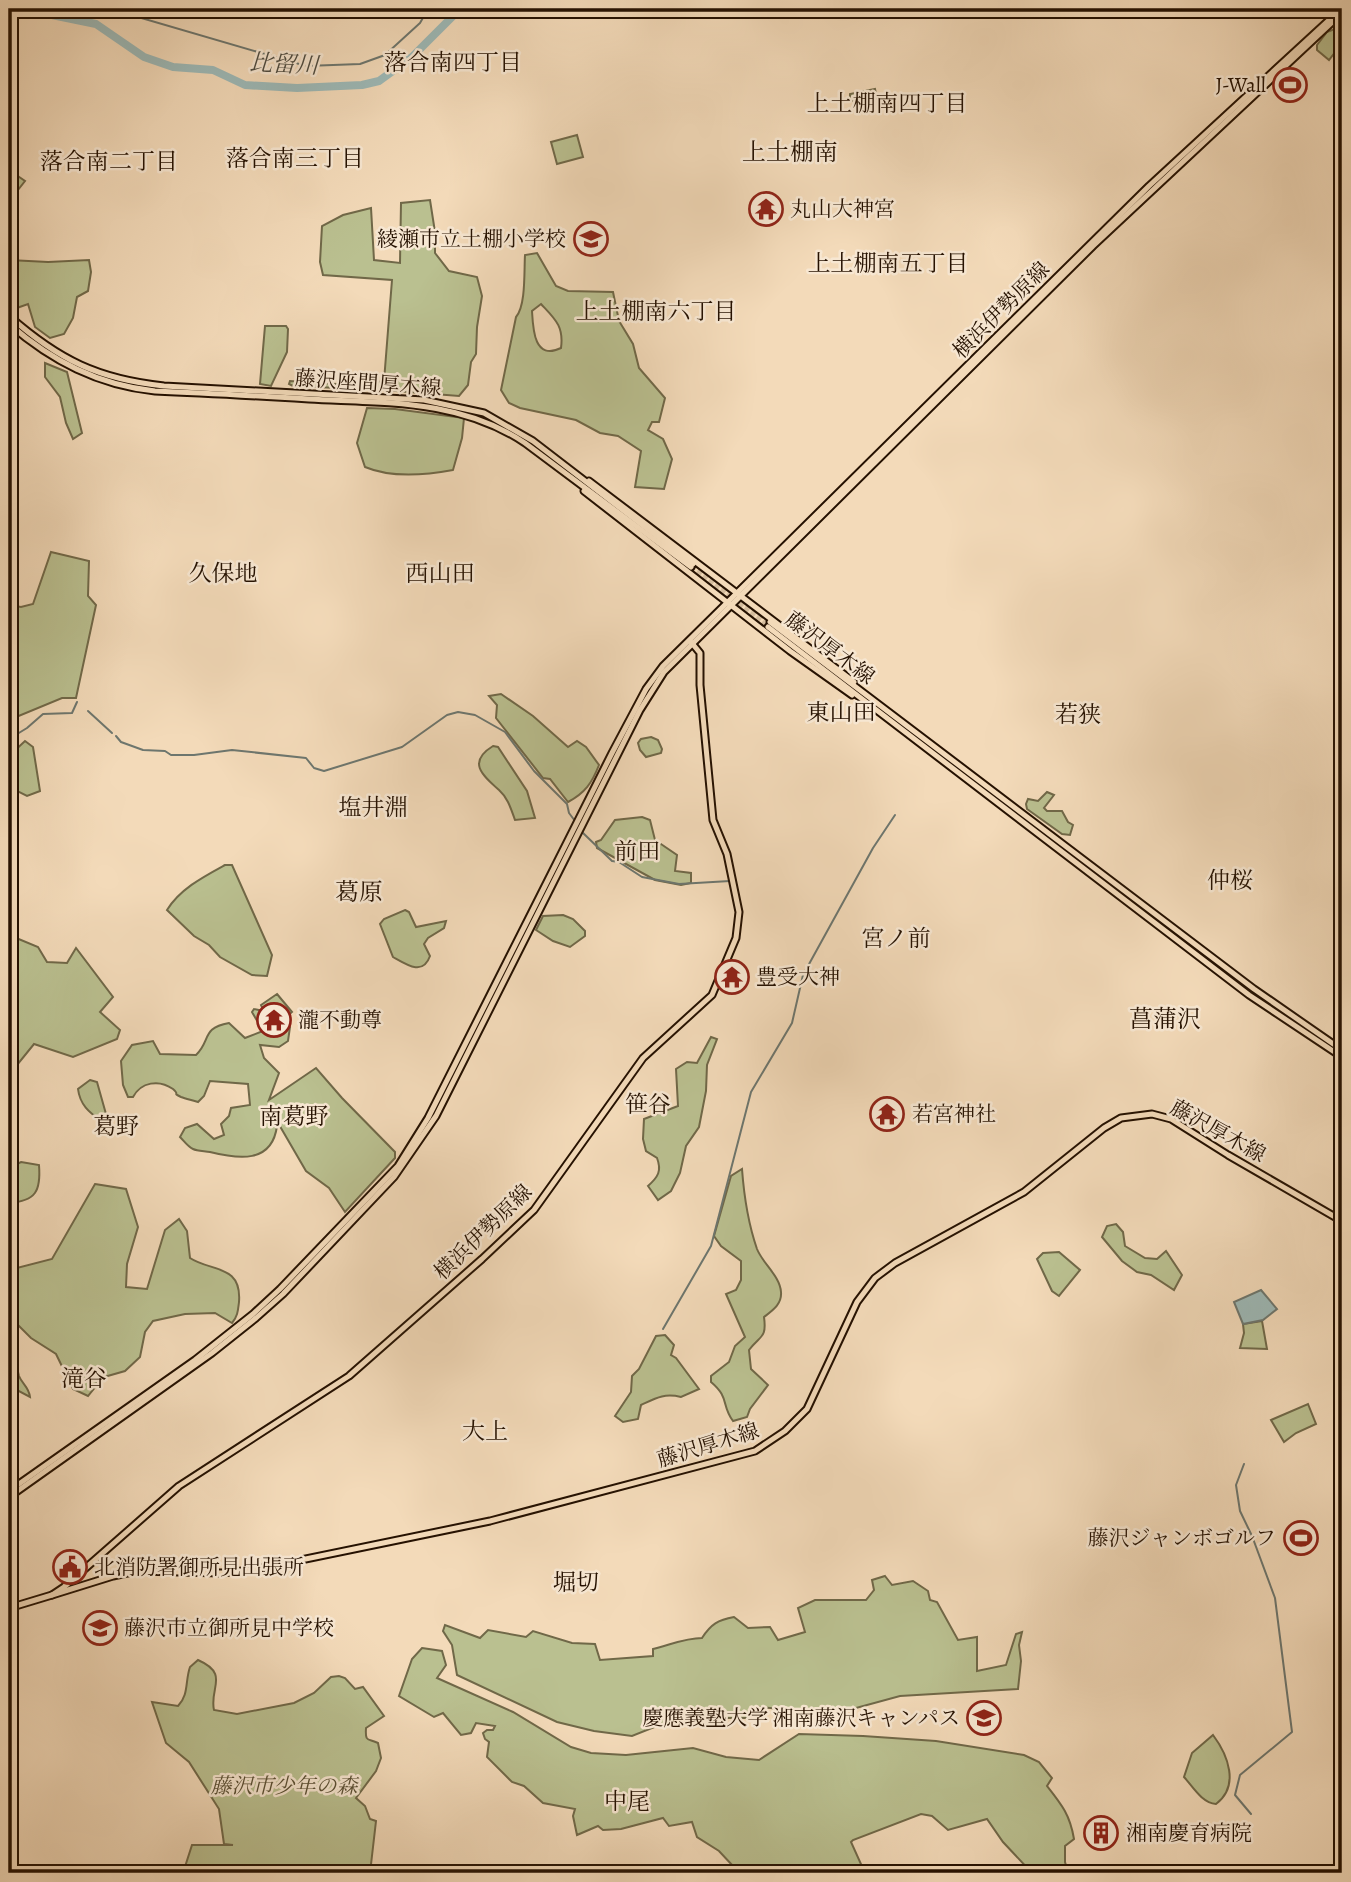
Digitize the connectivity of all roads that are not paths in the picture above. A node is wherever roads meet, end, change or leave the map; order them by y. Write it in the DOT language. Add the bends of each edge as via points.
graph roads {
  1 [pos="1342,11"];
  2 [pos="9,316"];
  3 [pos="9,324"];
  4 [pos="571,475"];
  5 [pos="692,565"];
  6 [pos="738,594"];
  7 [pos="730,603"];
  8 [pos="769,624"];
  9 [pos="690,641"];
  10 [pos="880,709"];
  11 [pos="1342,1050"];
  12 [pos="1342,1057"];
  13 [pos="1342,1221"];
  14 [pos="9,1491"];
  15 [pos="9,1497"];
  16 [pos="52,1595"];
  17 [pos="9,1608"];
  1 -- 6 [label="main road, 横浜伊勢原線" via="1149,186"];
  2 -- 4 [label="main road, 藤沢座間厚木線" via="68,360 123,381 424,400 484,414 519,431"];
  3 -- 4 [label="main road, 藤沢座間厚木線" via="56,359 122,386 425,405 468,415 507,431"];
  4 -- 5 [label="main road, 藤沢座間厚木線"];
  4 -- 6 [label="main road" via="602,489"];
  4 -- 7 [label="main road" via="589,496"];
  6 -- 7 [label="main road, 横浜伊勢原線"];
  6 -- 10 [label="main road" via="846,675"];
  7 -- 9 [label="main road, 横浜伊勢原線"];
  7 -- 10 [label="main road" via="838,687"];
  8 -- 10 [label="main road, 藤沢厚木線"];
  9 -- 14 [label="main road, 横浜伊勢原線" via="663,666 643,695 428,1118 398,1166 253,1314"];
  9 -- 15 [label="main road, 横浜伊勢原線" via="651,691 436,1116 394,1177 249,1324"];
  9 -- 16 [label="main road, 横浜伊勢原線" via="700,653 713,820 727,854 739,912 736,938 712,995 643,1058 534,1210 482,1259 343,1380 185,1482"];
  10 -- 11 [label="main road, 藤沢厚木線"];
  10 -- 12 [label="main road, 藤沢厚木線" via="1249,995"];
  13 -- 16 [label="main road, 藤沢厚木線" via="1171,1119 1152,1114 1121,1118 1024,1192 875,1278 857,1302 807,1409 755,1451 448,1531 252,1570 122,1573"];
  16 -- 17 [label="main road, 横浜伊勢原線"];
}
